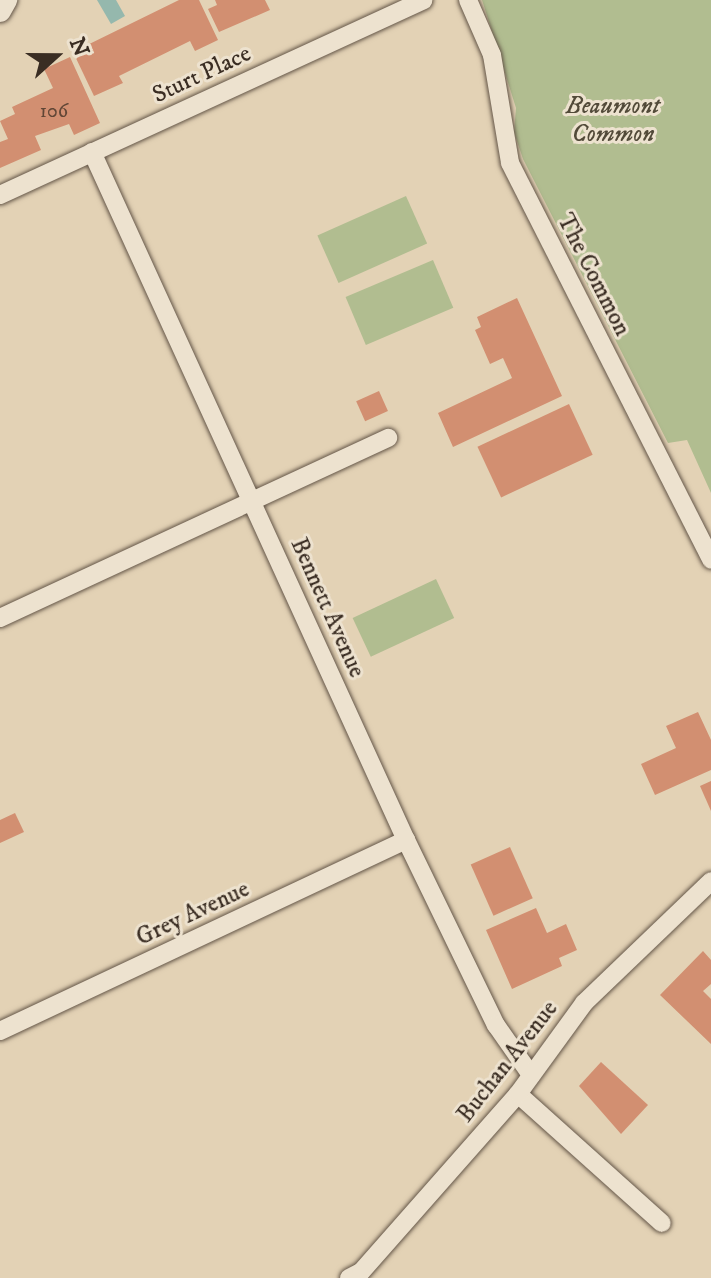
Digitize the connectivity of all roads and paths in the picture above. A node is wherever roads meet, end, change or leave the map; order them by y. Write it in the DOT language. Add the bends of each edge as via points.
graph roads {
  1 [pos="6,0"];
  2 [pos="423,0"];
  3 [pos="468,0"];
  4 [pos="0,11"];
  5 [pos="92,152"];
  6 [pos="0,195"];
  7 [pos="388,438"];
  8 [pos="251,498"];
  9 [pos="711,560"];
  10 [pos="0,618"];
  11 [pos="406,840"];
  12 [pos="711,881"];
  13 [pos="0,1031"];
  14 [pos="531,1075"];
  15 [pos="518,1094"];
  16 [pos="662,1223"];
  17 [pos="349,1278"];
  1 -- 4 [label="street"];
  2 -- 5 [label="street, Sturt Place"];
  3 -- 9 [label="street, The Common" via="492,55 510,163"];
  5 -- 6 [label="street, Sturt Place"];
  5 -- 8 [label="street, Bennett Avenue"];
  7 -- 8 [label="street"];
  8 -- 10 [label="street"];
  8 -- 11 [label="street, Bennett Avenue"];
  11 -- 13 [label="street, Grey Avenue"];
  11 -- 14 [label="street, Bennett Avenue" via="496,1025"];
  12 -- 14 [label="street, Buchan Avenue" via="584,1003"];
  14 -- 15 [label="street, Buchan Avenue"];
  15 -- 16 [label="street"];
  15 -- 17 [label="street, Buchan Avenue" via="361,1272"];
}
